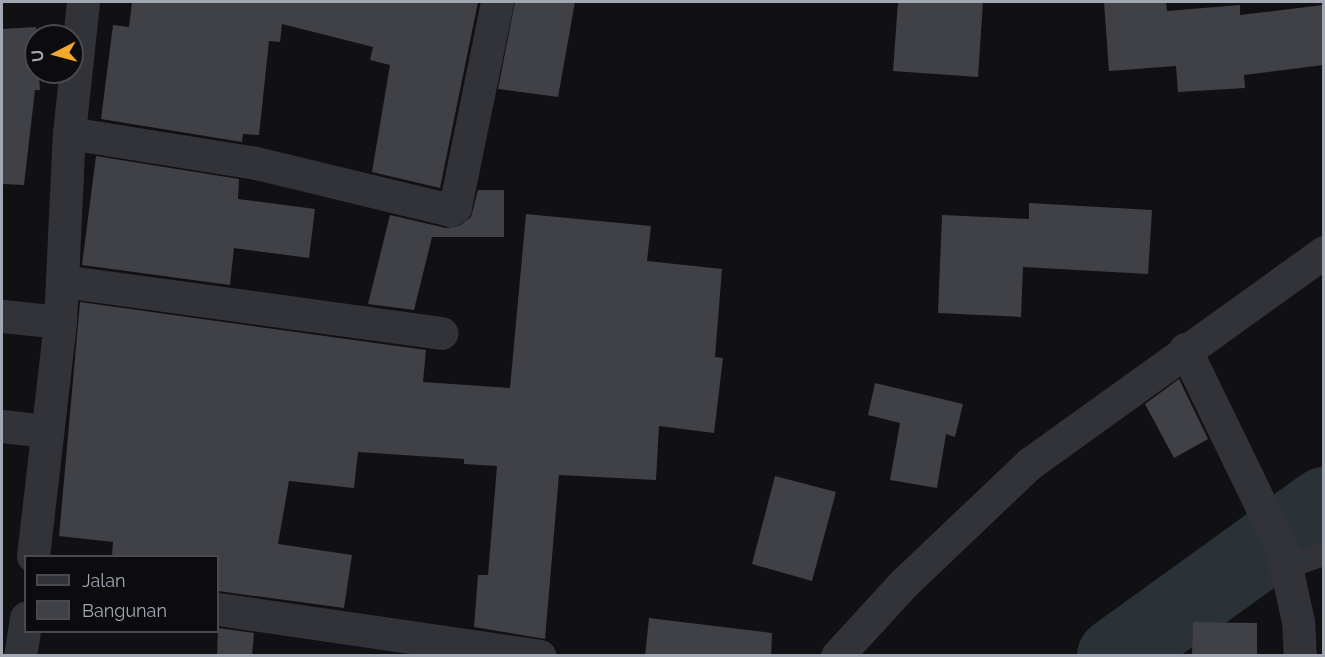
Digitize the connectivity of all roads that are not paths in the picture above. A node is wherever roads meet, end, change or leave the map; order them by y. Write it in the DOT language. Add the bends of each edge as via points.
graph roads {
  1 [pos="83,2"];
  2 [pos="497,2"];
  3 [pos="69,133"];
  4 [pos="1323,252"];
  5 [pos="62,281"];
  6 [pos="2,316"];
  7 [pos="60,322"];
  8 [pos="441,333"];
  9 [pos="1185,349"];
  10 [pos="2,426"];
  11 [pos="45,431"];
  12 [pos="1323,554"];
  13 [pos="33,555"];
  14 [pos="1284,558"];
  15 [pos="219,609"];
  16 [pos="24,631"];
  17 [pos="20,656"];
  18 [pos="540,656"];
  19 [pos="837,656"];
  20 [pos="1300,656"];
  1 -- 3 [label="street"];
  2 -- 3 [label="street" via="455,207 450,210 256,163"];
  3 -- 5 [label="street"];
  4 -- 9 [label="street"];
  5 -- 7 [label="street"];
  5 -- 8 [label="street"];
  6 -- 7 [label="street"];
  7 -- 11 [label="street"];
  9 -- 14 [label="street"];
  9 -- 19 [label="street" via="1029,464 904,583"];
  10 -- 11 [label="street"];
  11 -- 13 [label="street"];
  12 -- 14 [label="lane"];
  14 -- 20 [label="street"];
  15 -- 18 [label="street"];
  16 -- 17 [label="street"];
}
